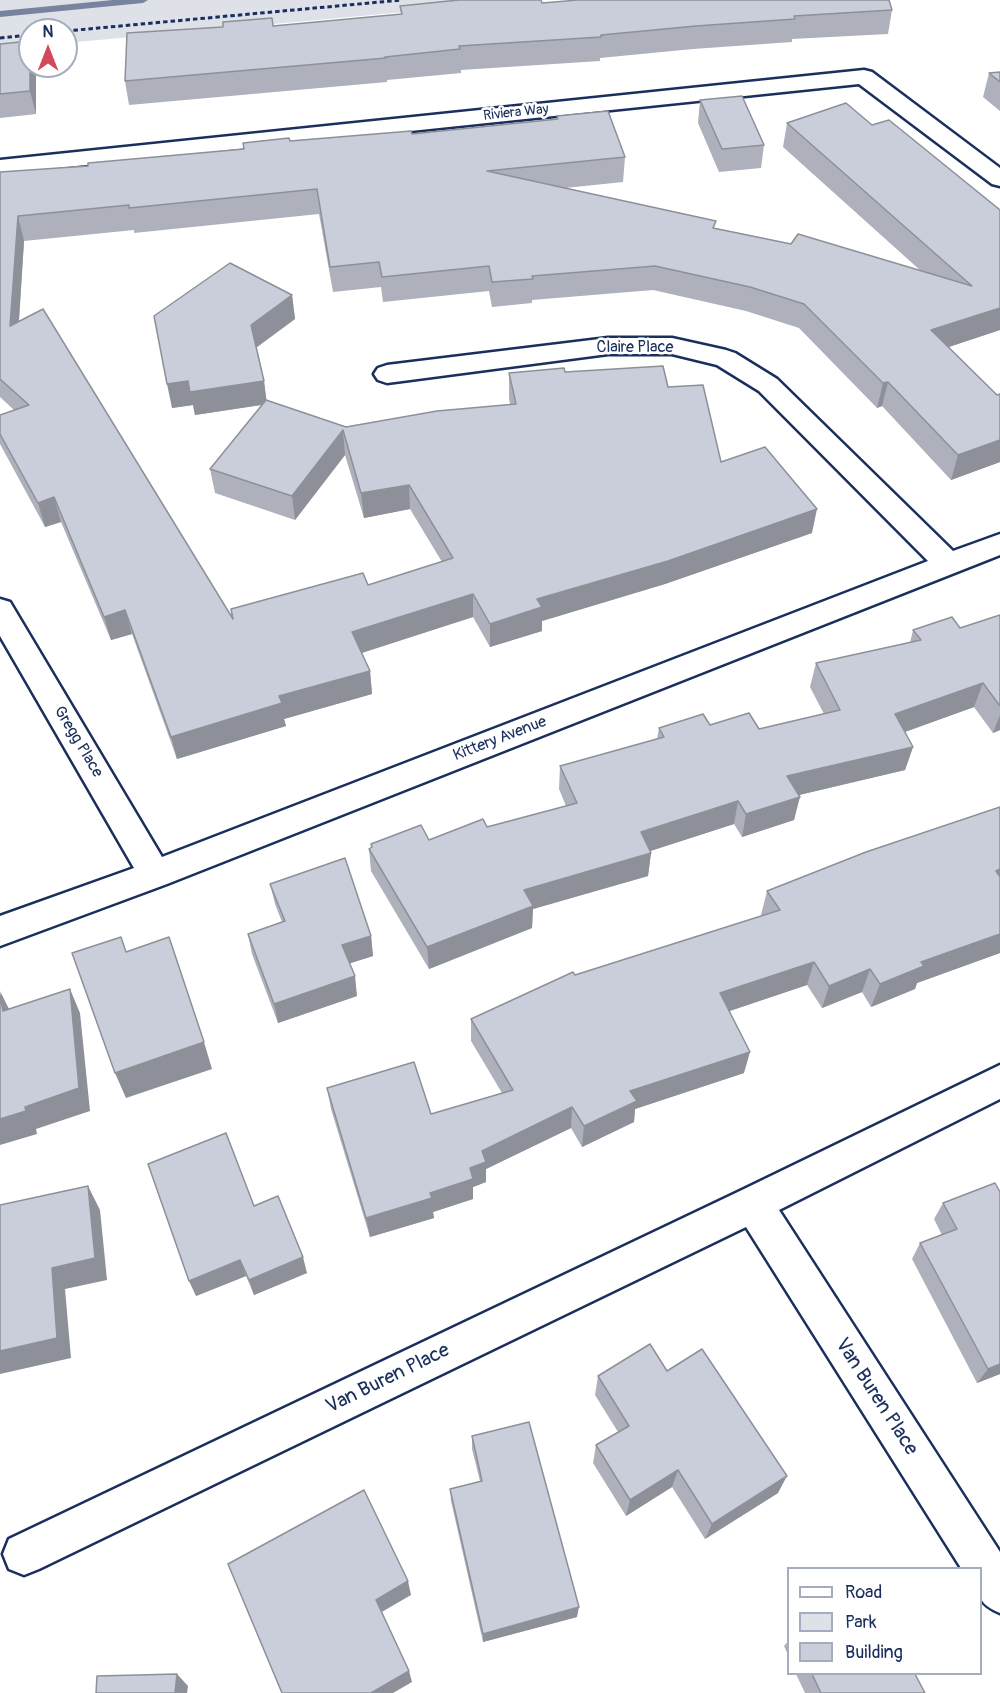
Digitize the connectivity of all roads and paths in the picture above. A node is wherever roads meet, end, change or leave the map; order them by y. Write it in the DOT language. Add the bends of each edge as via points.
graph roads {
  1 [pos="402,0"];
  2 [pos="78,30"];
  3 [pos="18,36"];
  4 [pos="0,38"];
  5 [pos="0,166"];
  6 [pos="1000,179"];
  7 [pos="387,374"];
  8 [pos="1000,544"];
  9 [pos="948,563"];
  10 [pos="0,610"];
  11 [pos="155,874"];
  12 [pos="0,931"];
  13 [pos="1000,1081"];
  14 [pos="753,1204"];
  15 [pos="24,1554"];
  16 [pos="1000,1591"];
  1 -- 2 [label="path"];
  3 -- 4 [label="path"];
  5 -- 6 [label="street, Riviera Way" via="864,77"];
  7 -- 9 [label="street, Claire Place" via="608,346 672,346 726,359 768,384"];
  8 -- 9 [label="street, Kittery Avenue"];
  9 -- 11 [label="street, Kittery Avenue"];
  10 -- 11 [label="street, Gregg Place"];
  11 -- 12 [label="street, Kittery Avenue"];
  13 -- 14 [label="street, Van Buren Place"];
  14 -- 15 [label="street, Van Buren Place"];
  14 -- 16 [label="street, Van Buren Place"];
}
